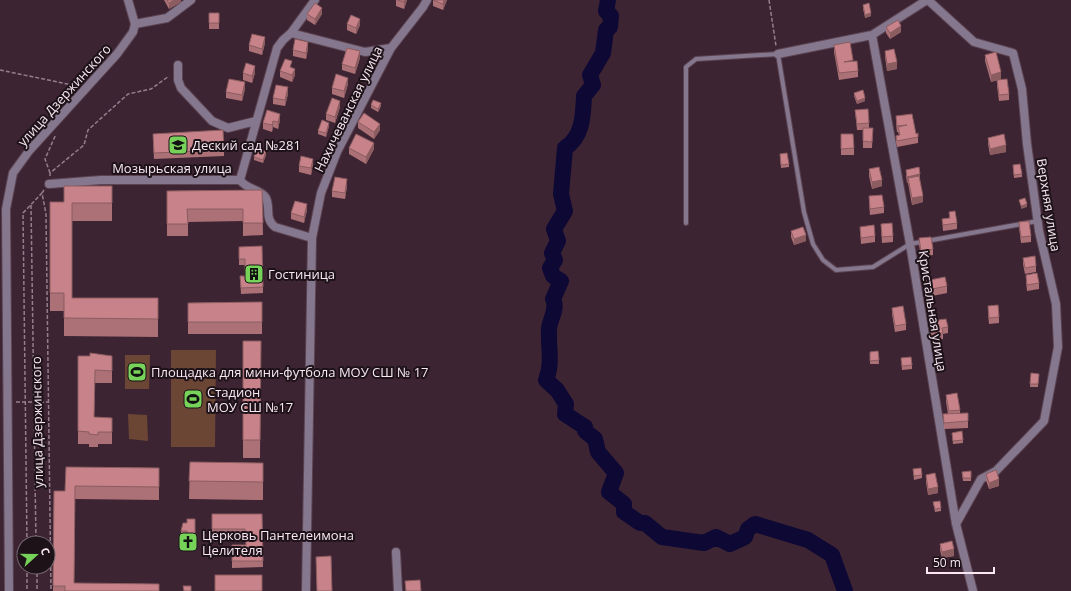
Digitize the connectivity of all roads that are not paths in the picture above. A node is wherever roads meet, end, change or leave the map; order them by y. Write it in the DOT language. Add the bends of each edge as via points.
graph roads {
  1 [pos="128,0"];
  2 [pos="191,0"];
  3 [pos="315,0"];
  4 [pos="427,0"];
  5 [pos="928,0"];
  6 [pos="135,24"];
  7 [pos="291,33"];
  8 [pos="872,35"];
  9 [pos="391,48"];
  10 [pos="778,54"];
  11 [pos="178,68"];
  12 [pos="256,121"];
  13 [pos="240,180"];
  14 [pos="49,184"];
  15 [pos="1038,221"];
  16 [pos="686,223"];
  17 [pos="312,238"];
  18 [pos="910,244"];
  19 [pos="956,524"];
  20 [pos="396,552"];
  21 [pos="9,591"];
  22 [pos="306,591"];
  23 [pos="398,591"];
  24 [pos="973,591"];
  1 -- 6 [label="street"];
  2 -- 6 [label="street" via="167,18"];
  3 -- 7 [label="street, Мозырьская улица"];
  4 -- 9 [label="street, Нахичеванская улица"];
  5 -- 8 [label="street"];
  5 -- 15 [label="street, Верхняя улица" via="974,42 1013,53 1022,89"];
  6 -- 21 [label="street, улица Дзержинского" via="133,32 117,54 13,172 6,209"];
  7 -- 9 [label="street" via="365,52"];
  7 -- 12 [label="street, Мозырьская улица" via="277,48"];
  8 -- 10 [label="street"];
  8 -- 18 [label="street, Кристальная улица"];
  9 -- 17 [label="street, Нахичеванская улица" via="337,152 321,193"];
  10 -- 16 [label="lane" via="696,60 686,67"];
  10 -- 18 [label="lane" via="804,212 813,244 823,260 836,270 873,266"];
  11 -- 12 [label="street" via="181,88 219,126 228,128"];
  12 -- 13 [label="street, Мозырьская улица"];
  13 -- 14 [label="street, Мозырьская улица" via="101,180"];
  13 -- 17 [label="street" via="244,186 263,194 267,199 270,224"];
  15 -- 18 [label="lane"];
  15 -- 19 [label="street, Верхняя улица" via="1056,304 1058,347 1044,421 996,471 981,479"];
  17 -- 22 [label="street, Нахичеванская улица"];
  18 -- 19 [label="street, Кристальная улица"];
  19 -- 24 [label="street, Кристальная улица"];
  20 -- 23 [label="street"];
}
